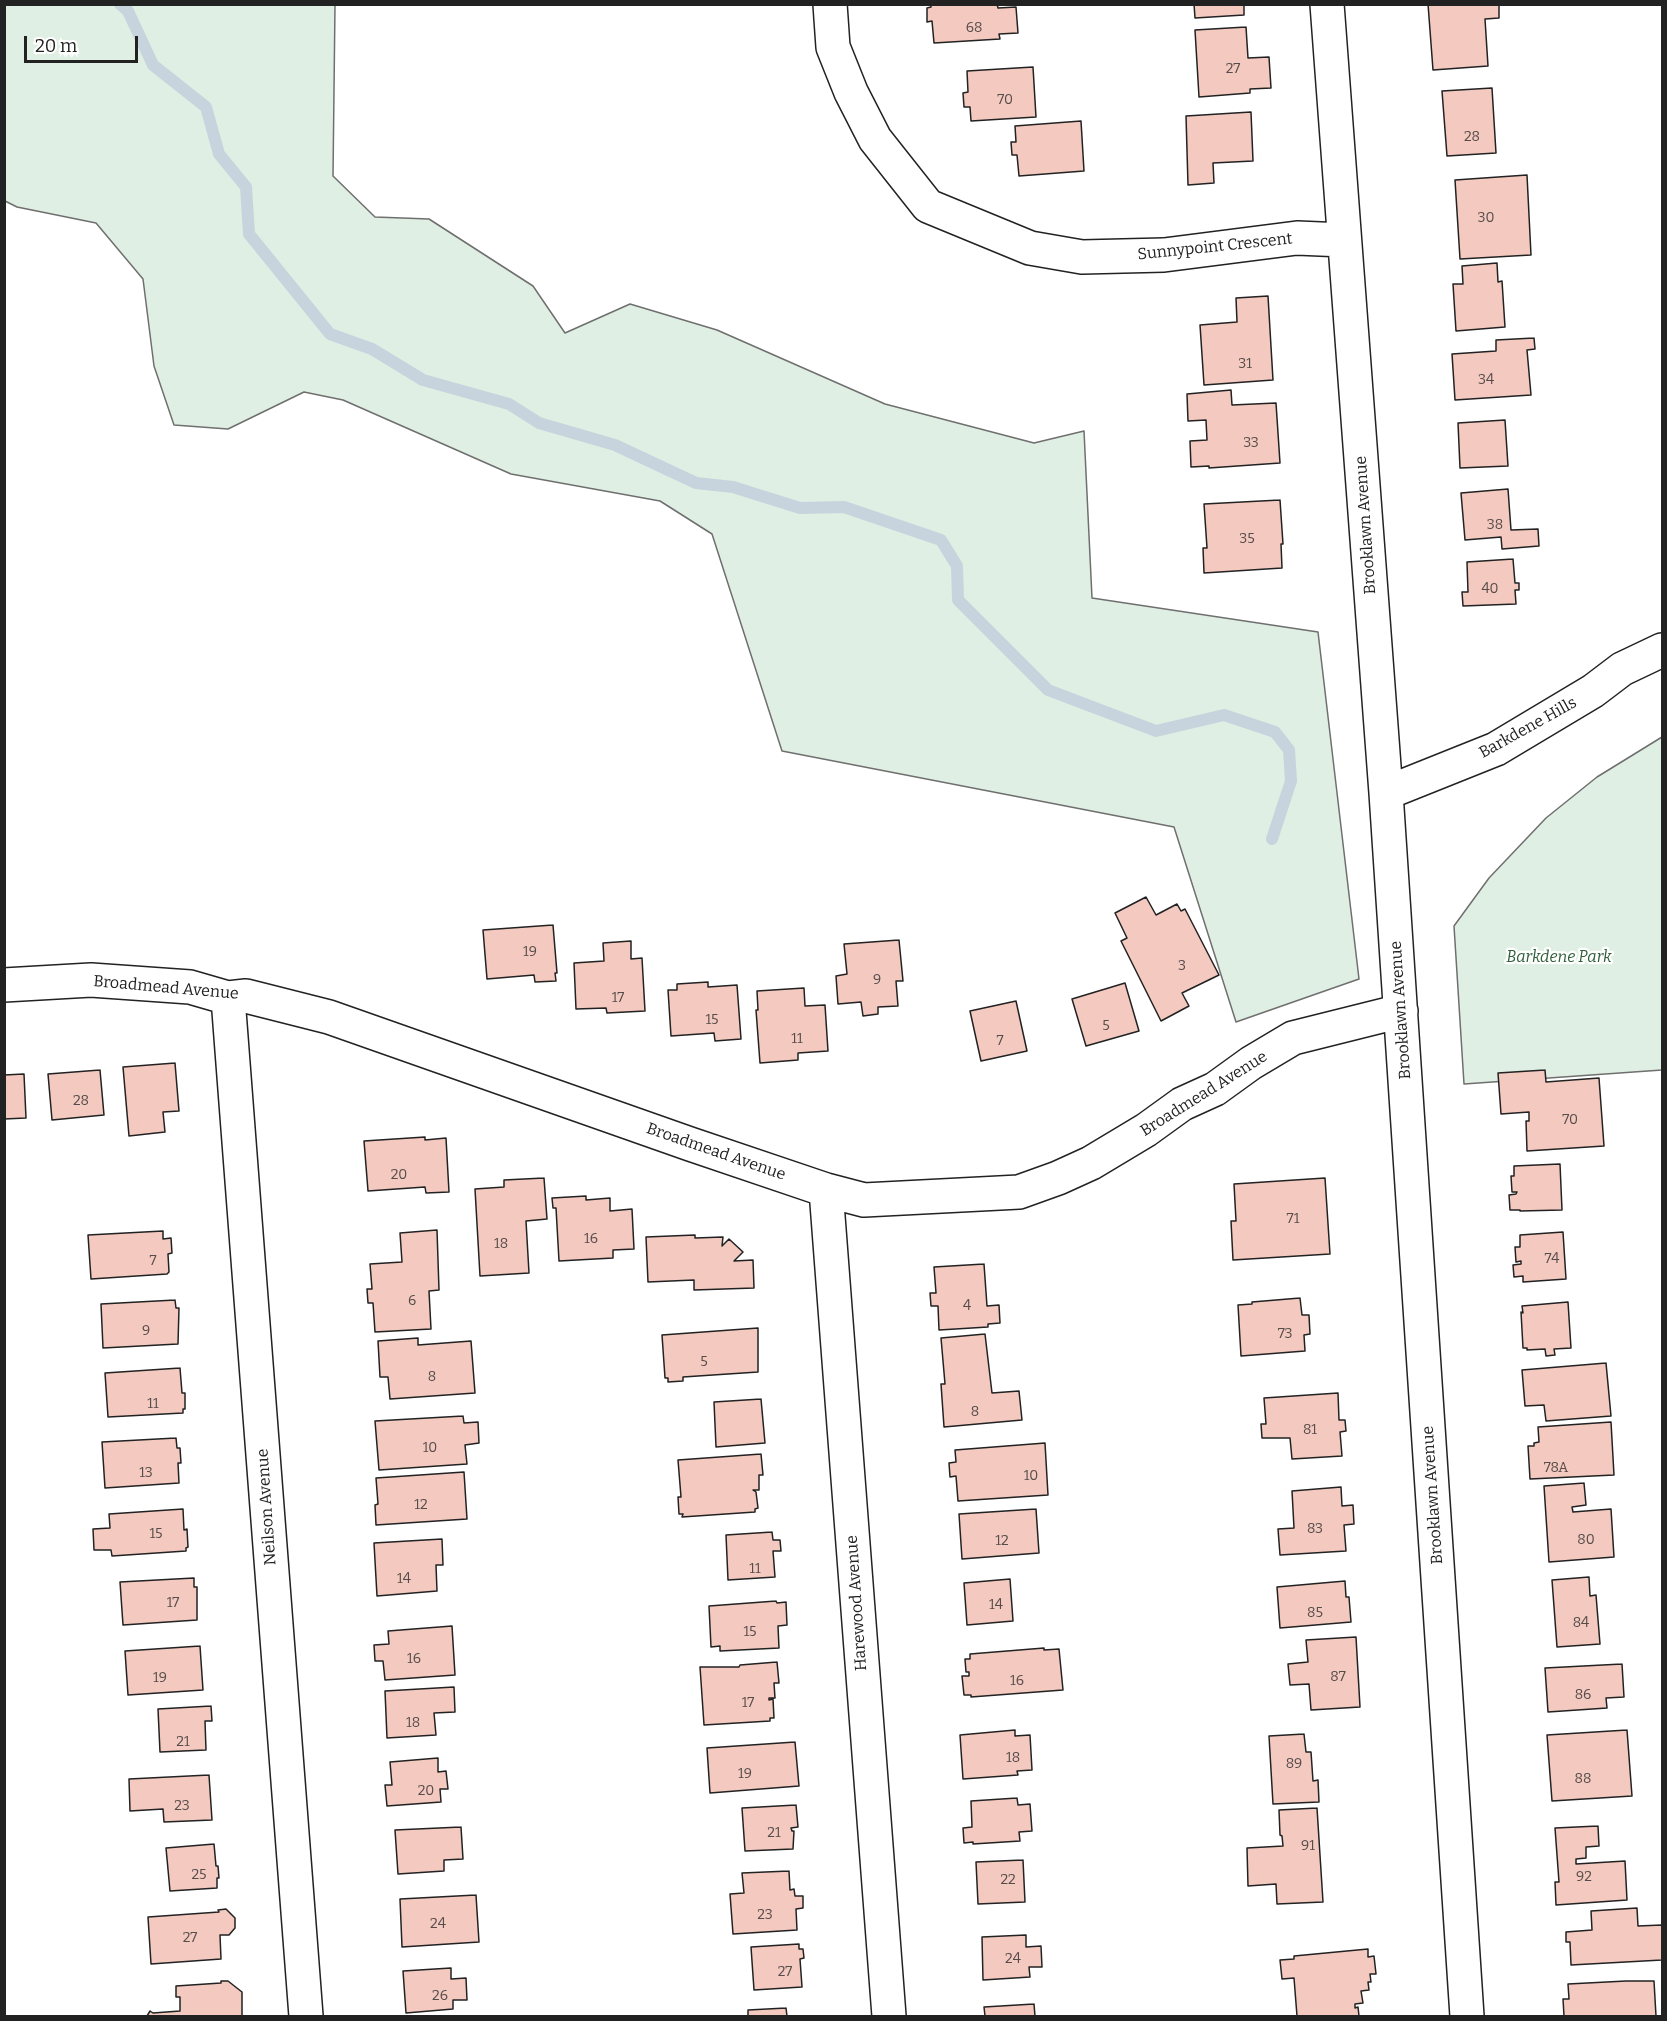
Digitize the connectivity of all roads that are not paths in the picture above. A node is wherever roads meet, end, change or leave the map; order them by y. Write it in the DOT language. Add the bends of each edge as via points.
graph roads {
  1 [pos="830,4"];
  2 [pos="1327,4"];
  3 [pos="1344,240"];
  4 [pos="1662,650"];
  5 [pos="1386,793"];
  6 [pos="4,985"];
  7 [pos="228,998"];
  8 [pos="1401,1011"];
  9 [pos="826,1190"];
  10 [pos="306,2016"];
  11 [pos="889,2016"];
  12 [pos="1467,2016"];
  1 -- 3 [label="street, Sunnypoint Crescent" via="833,46 851,92 875,139 928,206 1030,248 1082,257 1164,255 1297,238"];
  2 -- 3 [label="street, Brooklawn Avenue"];
  3 -- 5 [label="street, Brooklawn Avenue"];
  4 -- 5 [label="street, Barkdene Hills" via="1622,669 1593,691 1496,749"];
  5 -- 8 [label="street, Brooklawn Avenue"];
  6 -- 7 [label="street, Broadmead Avenue" via="91,980 150,983 190,987"];
  7 -- 9 [label="street, Broadmead Avenue" via="246,996 329,1017"];
  7 -- 10 [label="street, Neilson Avenue"];
  8 -- 9 [label="street, Broadmead Avenue" via="1293,1038 1091,1163 1019,1192 864,1200"];
  8 -- 12 [label="street, Brooklawn Avenue"];
  9 -- 11 [label="street, Harewood Avenue"];
}
